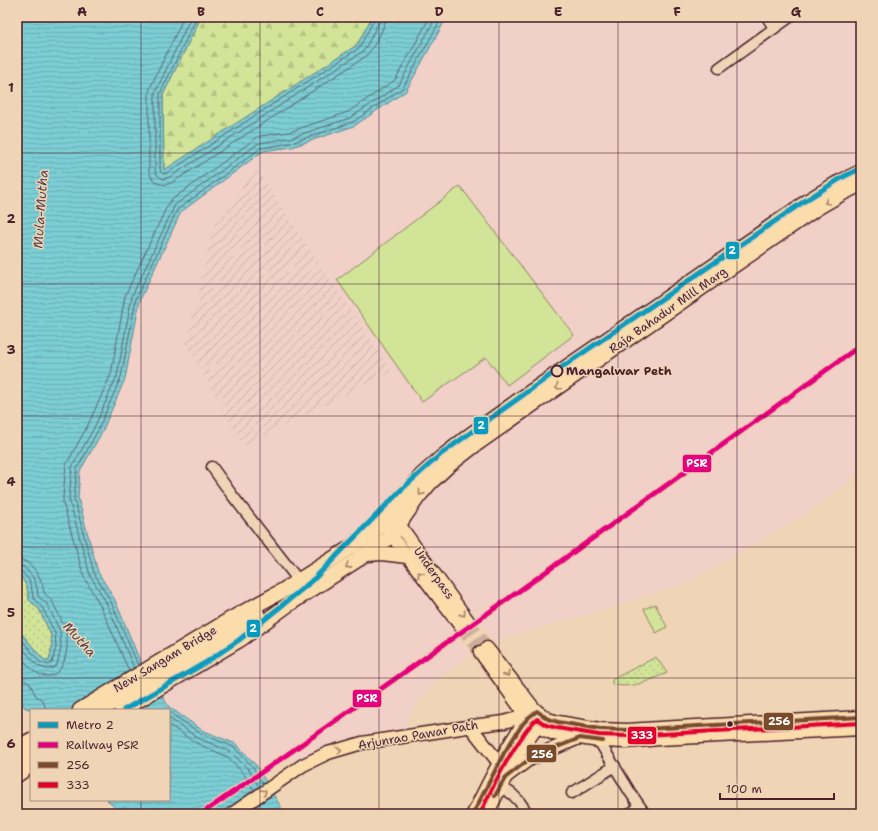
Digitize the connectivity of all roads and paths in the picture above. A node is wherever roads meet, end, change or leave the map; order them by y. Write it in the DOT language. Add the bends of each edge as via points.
graph roads {
  1 [pos="767,17"];
  2 [pos="790,17"];
  3 [pos="774,28"];
  4 [pos="719,68"];
  5 [pos="861,172"];
  6 [pos="861,184"];
  7 [pos="644,321"];
  8 [pos="212,467"];
  9 [pos="387,518"];
  10 [pos="395,530"];
  11 [pos="367,554"];
  12 [pos="407,556"];
  13 [pos="299,581"];
  14 [pos="258,619"];
  15 [pos="235,630"];
  16 [pos="483,650"];
  17 [pos="82,709"];
  18 [pos="103,709"];
  19 [pos="123,709"];
  20 [pos="527,711"];
  21 [pos="861,717"];
  22 [pos="548,719"];
  23 [pos="470,726"];
  24 [pos="537,727"];
  25 [pos="861,729"];
  26 [pos="580,738"];
  27 [pos="599,741"];
  28 [pos="25,753"];
  29 [pos="499,763"];
  30 [pos="615,766"];
  31 [pos="17,775"];
  32 [pos="502,782"];
  33 [pos="572,793"];
  34 [pos="642,810"];
  35 [pos="232,814"];
  36 [pos="473,814"];
  37 [pos="486,814"];
  38 [pos="528,814"];
  39 [pos="629,814"];
  1 -- 3 [label="street"];
  2 -- 3 [label="street"];
  3 -- 4 [label="street"];
  5 -- 7 [label="highway, Raja Bahadur Mill Marg" via="811,199"];
  6 -- 7 [label="highway, Raja Bahadur Mill Marg, one-way" via="817,208"];
  7 -- 9 [label="highway, Raja Bahadur Mill Marg" via="522,398 469,436 422,475"];
  7 -- 10 [label="highway, Raja Bahadur Mill Marg, one-way" via="448,466 418,497"];
  8 -- 13 [label="street"];
  9 -- 10 [label="main road"];
  9 -- 13 [label="highway, Raja Bahadur Mill Marg" via="372,534"];
  10 -- 11 [label="highway, Raja Bahadur Mill Marg"];
  10 -- 12 [label="main road, Underpass"];
  10 -- 12 [label="main road, Underpass, one-way" via="416,548 465,625"];
  11 -- 12 [label="highway"];
  11 -- 14 [label="highway, Raja Bahadur Mill Marg, one-way" via="289,604"];
  13 -- 14 [label="highway, Raja Bahadur Mill Marg"];
  13 -- 15 [label="highway, Raja Bahadur Mill Marg"];
  14 -- 15 [label="highway, Raja Bahadur Mill Marg"];
  15 -- 17 [label="highway, New Sangam Bridge"];
  15 -- 18 [label="highway, New Sangam Bridge"];
  15 -- 19 [label="highway, New Sangam Bridge"];
  16 -- 20 [label="main road"];
  20 -- 22 [label="main road"];
  20 -- 23 [label="main road, Arjunrao Pawar Path" via="504,722"];
  20 -- 24 [label="main road"];
  20 -- 29 [label="main road"];
  21 -- 22 [label="main road" via="628,730 600,729"];
  22 -- 24 [label="main road"];
  23 -- 29 [label="main road"];
  35 -- 23 [label="main road, Arjunrao Pawar Path, one-way" via="303,765 328,753 362,744"];
  24 -- 26 [label="main road" via="554,734"];
  24 -- 32 [label="main road"];
  25 -- 27 [label="main road" via="626,742"];
  26 -- 27 [label="main road"];
  26 -- 32 [label="main road" via="527,761"];
  27 -- 30 [label="street"];
  28 -- 31 [label="highway"];
  29 -- 36 [label="main road"];
  30 -- 33 [label="street"];
  30 -- 34 [label="street"];
  32 -- 37 [label="main road"];
  32 -- 38 [label="street"];
  34 -- 39 [label="street"];
}
